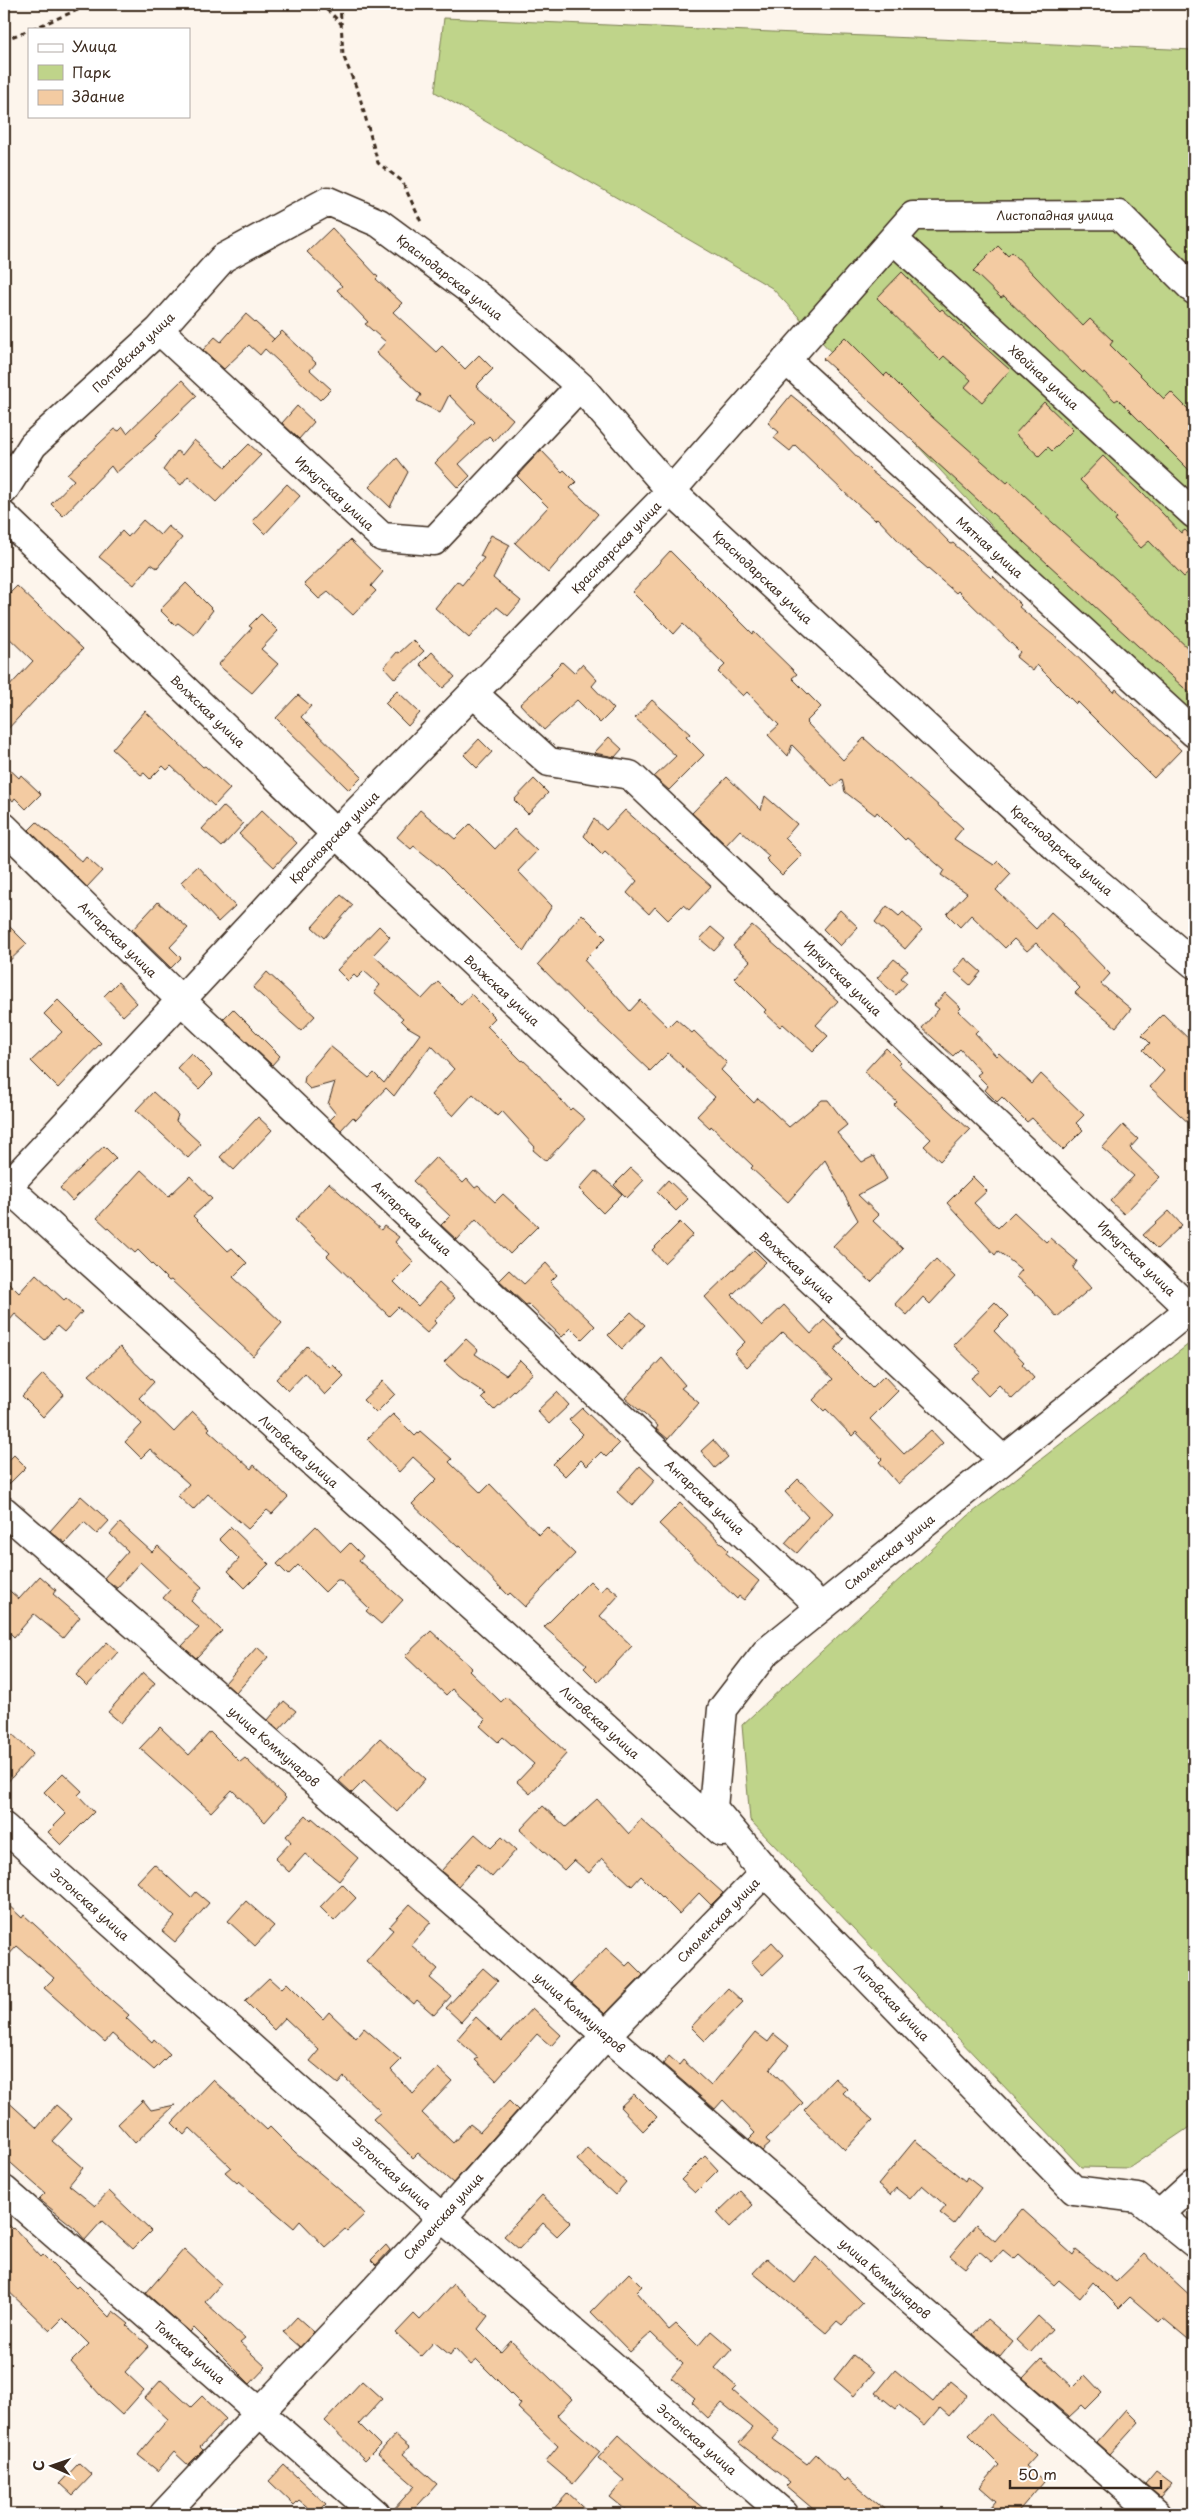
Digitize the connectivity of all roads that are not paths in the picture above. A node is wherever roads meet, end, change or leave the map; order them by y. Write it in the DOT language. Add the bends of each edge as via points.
graph roads {
  1 [pos="328,201"];
  2 [pos="913,216"];
  3 [pos="893,239"];
  4 [pos="1194,290"];
  5 [pos="159,330"];
  6 [pos="786,360"];
  7 [pos="580,386"];
  8 [pos="4,490"];
  9 [pos="670,491"];
  10 [pos="1194,514"];
  11 [pos="4,516"];
  12 [pos="473,693"];
  13 [pos="1194,733"];
  14 [pos="4,828"];
  15 [pos="336,834"];
  16 [pos="1194,964"];
  17 [pos="181,1000"];
  18 [pos="5,1187"];
  19 [pos="1192,1307"];
  20 [pos="1003,1460"];
  21 [pos="4,1511"];
  22 [pos="822,1607"];
  23 [pos="4,1827"];
  24 [pos="766,1871"];
  25 [pos="606,2035"];
  26 [pos="1194,2183"];
  27 [pos="4,2190"];
  28 [pos="1159,2214"];
  29 [pos="442,2218"];
  30 [pos="1194,2243"];
  31 [pos="260,2413"];
  32 [pos="164,2514"];
  33 [pos="376,2514"];
  34 [pos="784,2514"];
  35 [pos="1156,2514"];
  1 -- 5 [label="street, Полтавская улица" via="223,258"];
  1 -- 7 [label="street, Краснодарская улица" via="379,223 482,299"];
  2 -- 3 [label="street, Красноярская улица"];
  2 -- 4 [label="street, Листопадная улица" via="1119,215"];
  3 -- 6 [label="street, Красноярская улица"];
  3 -- 10 [label="street, Хвойная улица"];
  5 -- 7 [label="street, Иркутская улица" via="382,537 434,541"];
  5 -- 8 [label="street, Полтавская улица" via="32,445"];
  6 -- 9 [label="street, Красноярская улица"];
  6 -- 13 [label="street, Мятная улица"];
  7 -- 9 [label="street, Краснодарская улица"];
  9 -- 12 [label="street, Красноярская улица"];
  9 -- 16 [label="street, Краснодарская улица" via="1058,849"];
  11 -- 15 [label="street, Волжская улица"];
  12 -- 15 [label="street, Красноярская улица"];
  12 -- 19 [label="street, Иркутская улица" via="549,762 630,775"];
  14 -- 17 [label="street, Ангарская улица"];
  15 -- 17 [label="street, Красноярская улица"];
  15 -- 20 [label="street, Волжская улица"];
  17 -- 18 [label="street, Красноярская улица"];
  17 -- 22 [label="street, Ангарская улица"];
  18 -- 24 [label="street, Литовская улица"];
  19 -- 20 [label="street, Смоленская улица"];
  20 -- 22 [label="street, Смоленская улица"];
  21 -- 25 [label="street, улица Коммунаров"];
  22 -- 24 [label="street, Смоленская улица" via="766,1652 722,1709 713,1808"];
  23 -- 29 [label="street, Эстонская улица"];
  24 -- 25 [label="street, Смоленская улица"];
  24 -- 28 [label="street, Литовская улица" via="1074,2190 1138,2198"];
  25 -- 29 [label="street, Смоленская улица"];
  25 -- 35 [label="street, улица Коммунаров"];
  26 -- 28 [label="street"];
  27 -- 31 [label="street, Томская улица"];
  28 -- 30 [label="street, Литовская улица"];
  29 -- 31 [label="street, Смоленская улица"];
  29 -- 34 [label="street, Эстонская улица"];
  31 -- 32 [label="street, Смоленская улица"];
  31 -- 33 [label="street, Томская улица"];
}
